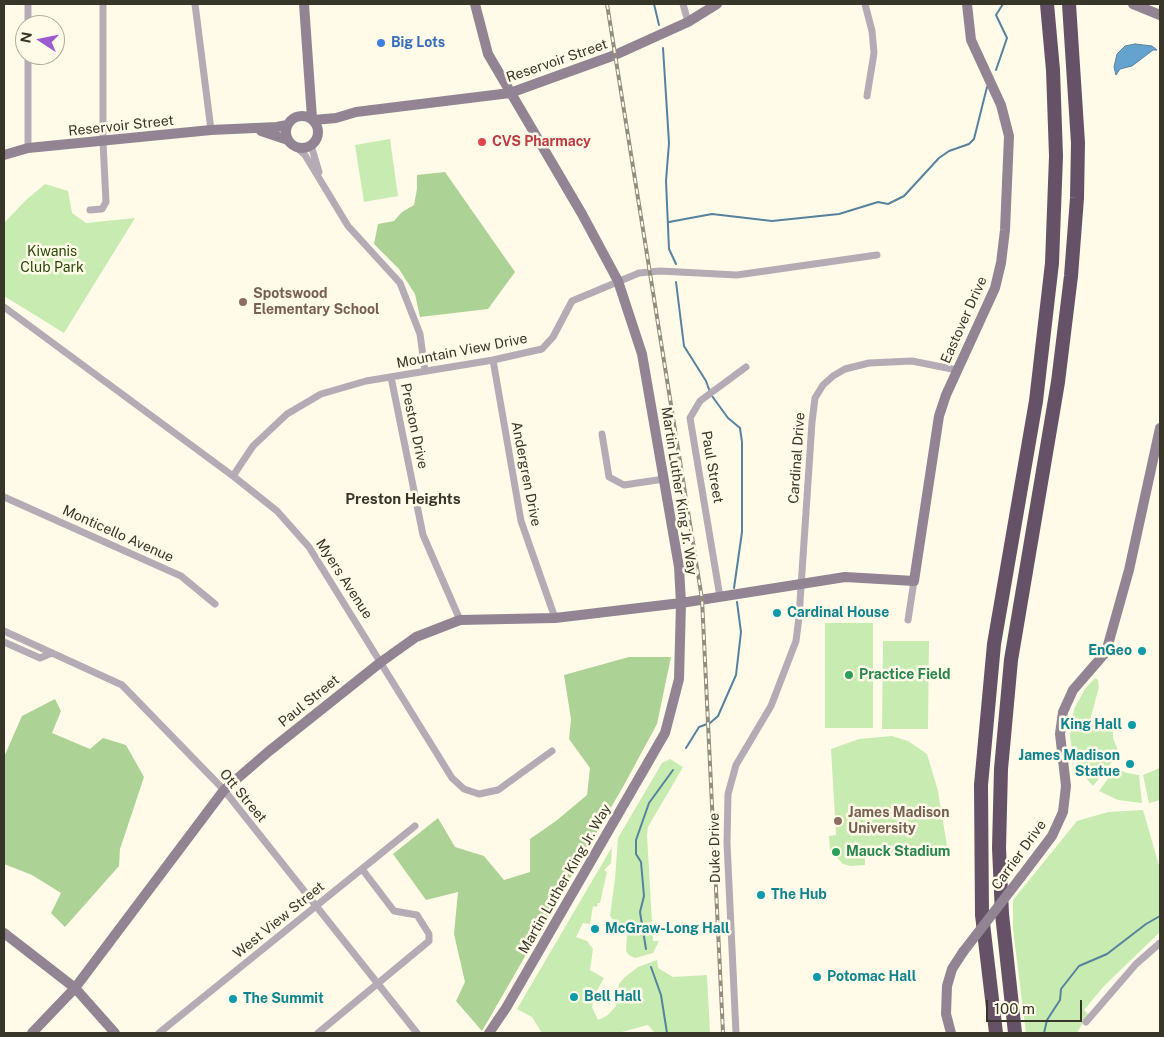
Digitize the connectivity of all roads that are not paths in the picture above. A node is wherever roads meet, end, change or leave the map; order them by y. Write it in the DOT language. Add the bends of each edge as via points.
graph roads {
  1 [pos="103,4"];
  2 [pos="195,4"];
  3 [pos="304,4"];
  4 [pos="475,4"];
  5 [pos="683,4"];
  6 [pos="717,4"];
  7 [pos="865,4"];
  8 [pos="967,4"];
  9 [pos="1047,4"];
  10 [pos="1070,4"];
  11 [pos="1133,4"];
  12 [pos="1160,15"];
  13 [pos="688,22"];
  14 [pos="28,65"];
  15 [pos="309,75"];
  16 [pos="510,93"];
  17 [pos="867,96"];
  18 [pos="300,115"];
  19 [pos="336,118"];
  20 [pos="313,119"];
  21 [pos="287,125"];
  22 [pos="242,128"];
  23 [pos="211,130"];
  24 [pos="318,132"];
  25 [pos="103,142"];
  26 [pos="292,144"];
  27 [pos="311,146"];
  28 [pos="28,148"];
  29 [pos="4,155"];
  30 [pos="328,193"];
  31 [pos="90,210"];
  32 [pos="877,255"];
  33 [pos="618,281"];
  34 [pos="4,307"];
  35 [pos="493,360"];
  36 [pos="746,367"];
  37 [pos="957,370"];
  38 [pos="425,371"];
  39 [pos="391,377"];
  40 [pos="1160,428"];
  41 [pos="602,434"];
  42 [pos="234,476"];
  43 [pos="664,479"];
  44 [pos="4,497"];
  45 [pos="914,581"];
  46 [pos="802,583"];
  47 [pos="720,597"];
  48 [pos="681,602"];
  49 [pos="215,604"];
  50 [pos="555,618"];
  51 [pos="460,620"];
  52 [pos="908,620"];
  53 [pos="4,631"];
  54 [pos="4,642"];
  55 [pos="52,653"];
  56 [pos="381,662"];
  57 [pos="784,675"];
  58 [pos="552,751"];
  59 [pos="224,790"];
  60 [pos="415,826"];
  61 [pos="362,869"];
  62 [pos="317,906"];
  63 [pos="4,933"];
  64 [pos="1160,943"];
  65 [pos="380,984"];
  66 [pos="75,988"];
  67 [pos="1086,1022"];
  68 [pos="32,1033"];
  69 [pos="115,1033"];
  70 [pos="159,1033"];
  71 [pos="318,1033"];
  72 [pos="416,1033"];
  73 [pos="489,1033"];
  74 [pos="736,1033"];
  75 [pos="951,1033"];
  76 [pos="996,1033"];
  77 [pos="1015,1033"];
  1 -- 25 [label="street"];
  2 -- 23 [label="street"];
  3 -- 15 [label="street"];
  4 -- 16 [label="street, Martin Luther King Jr. Way" via="488,54"];
  5 -- 13 [label="street"];
  6 -- 13 [label="street, Reservoir Street"];
  7 -- 17 [label="street" via="874,53"];
  8 -- 37 [label="street, Eastover Drive" via="971,40 1001,105 1009,136 1008,185 999,277"];
  9 -- 76 [label="highway" via="1056,137 1052,263 1036,401 994,644 981,786 982,915"];
  10 -- 77 [label="highway" via="1078,143 1071,276 1058,382 1011,660 1001,769 1001,898"];
  11 -- 12 [label="street"];
  13 -- 16 [label="street, Reservoir Street" via="600,62"];
  14 -- 28 [label="street"];
  15 -- 18 [label="street" via="307,105"];
  15 -- 20 [label="street"];
  16 -- 19 [label="street, Reservoir Street" via="356,112"];
  16 -- 33 [label="street, Martin Luther King Jr. Way"];
  18 -- 20 [label="street"];
  18 -- 21 [label="street"];
  19 -- 20 [label="street, Reservoir Street"];
  19 -- 24 [label="street, Reservoir Street"];
  20 -- 24 [label="street"];
  21 -- 22 [label="street, Reservoir Street"];
  21 -- 26 [label="street"];
  22 -- 23 [label="street, Reservoir Street"];
  22 -- 26 [label="street, Reservoir Street"];
  23 -- 25 [label="street, Reservoir Street"];
  24 -- 27 [label="street"];
  25 -- 28 [label="street, Reservoir Street"];
  25 -- 31 [label="street" via="106,202 102,209"];
  26 -- 27 [label="street"];
  26 -- 30 [label="street" via="305,155"];
  27 -- 30 [label="street"];
  28 -- 29 [label="street, Reservoir Street"];
  30 -- 38 [label="street" via="348,226 400,283 420,334"];
  32 -- 33 [label="street, Mountain View Drive" via="737,275 650,272"];
  33 -- 35 [label="street, Mountain View Drive" via="572,301 552,338 542,349"];
  33 -- 43 [label="street, Martin Luther King Jr. Way" via="642,354"];
  34 -- 42 [label="street, Myers Avenue"];
  35 -- 38 [label="street, Mountain View Drive"];
  35 -- 50 [label="street, Andergren Drive" via="520,521"];
  36 -- 47 [label="street, Paul Street" via="700,401 690,418"];
  37 -- 45 [label="street, Eastover Drive" via="936,430"];
  37 -- 46 [label="street, Cardinal Drive" via="922,362 879,362 845,369 821,388 812,410"];
  38 -- 39 [label="street, Mountain View Drive"];
  39 -- 42 [label="street, Mountain View Drive" via="321,394 287,414 253,446"];
  39 -- 51 [label="street, Preston Drive" via="423,535"];
  40 -- 75 [label="street, Carrier Drive, bridge" via="1131,565 1106,650 1101,660 1072,690 1063,712 1060,734 1066,786 1063,812 1052,836 951,971 946,992 946,1014"];
  41 -- 43 [label="street" via="609,477 624,485"];
  42 -- 56 [label="street, Myers Avenue" via="277,511 310,547"];
  43 -- 48 [label="street, Martin Luther King Jr. Way" via="679,567"];
  44 -- 49 [label="street, Monticello Avenue" via="181,576"];
  45 -- 46 [label="street, Paul Street" via="845,576"];
  45 -- 52 [label="street, Eastover Drive"];
  46 -- 47 [label="street, Paul Street"];
  46 -- 57 [label="street, Cardinal Drive" via="797,634"];
  47 -- 48 [label="street, Paul Street"];
  48 -- 50 [label="street, Paul Street"];
  48 -- 73 [label="street, Martin Luther King Jr. Way" via="679,679 665,733"];
  50 -- 51 [label="street, Paul Street"];
  51 -- 56 [label="street, Paul Street" via="416,637"];
  53 -- 55 [label="street, Ott Street"];
  54 -- 55 [label="street" via="40,658"];
  55 -- 59 [label="street, Ott Street" via="122,685"];
  56 -- 58 [label="street, Myers Avenue" via="452,778 464,789 478,794 498,790"];
  56 -- 59 [label="street, Paul Street"];
  57 -- 74 [label="street, Duke Drive" via="771,706 736,765 728,794 727,843"];
  59 -- 62 [label="street, Ott Street"];
  59 -- 66 [label="street, Paul Street"];
  60 -- 61 [label="street, West View Street"];
  61 -- 62 [label="street, West View Street"];
  61 -- 65 [label="street" via="394,911 415,914 430,936 427,945"];
  62 -- 65 [label="street, Ott Street"];
  62 -- 70 [label="street, West View Street"];
  63 -- 66 [label="street"];
  64 -- 67 [label="street" via="1136,964"];
  65 -- 71 [label="street"];
  65 -- 72 [label="street, Ott Street"];
  66 -- 68 [label="street, Paul Street"];
  66 -- 69 [label="street"];
}
